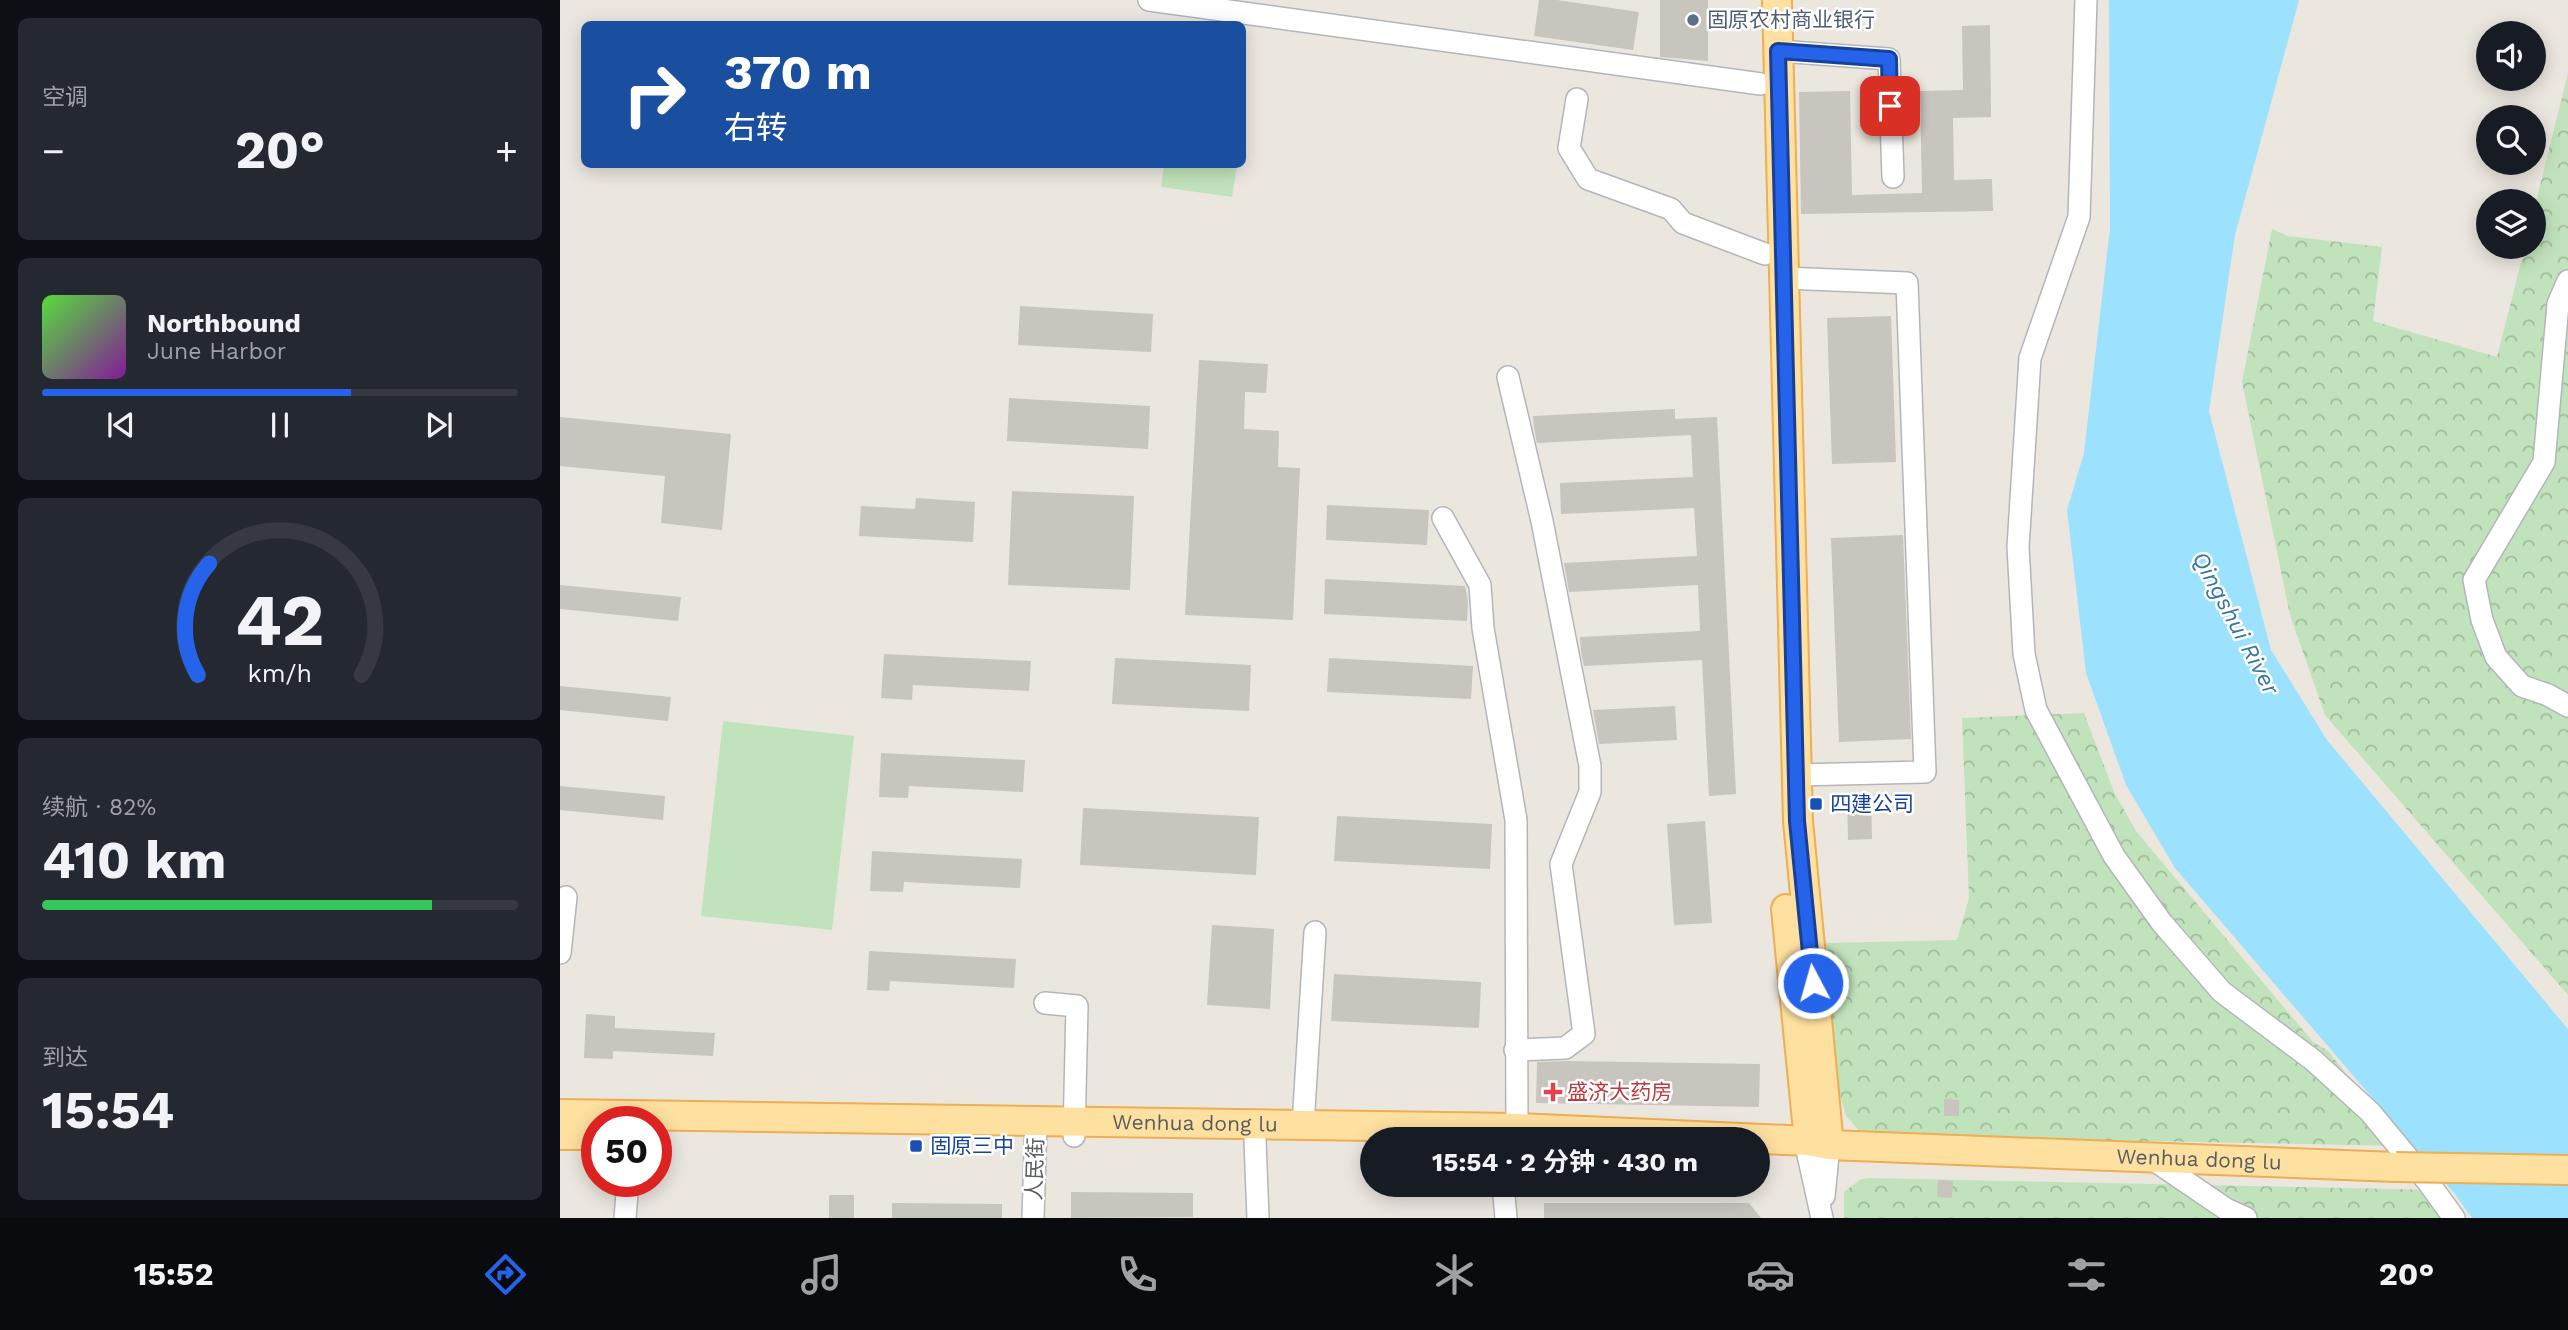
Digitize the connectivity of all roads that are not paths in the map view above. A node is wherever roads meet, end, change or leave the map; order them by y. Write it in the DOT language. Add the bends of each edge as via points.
graph roads {
  1 [pos="1149,0"];
  2 [pos="1759,0"];
  3 [pos="1777,0"];
  4 [pos="2085,0"];
  5 [pos="1778,51"];
  6 [pos="1761,84"];
  7 [pos="1577,99"];
  8 [pos="1893,177"];
  9 [pos="1765,254"];
  10 [pos="1784,278"];
  11 [pos="2568,281"];
  12 [pos="1508,377"];
  13 [pos="1443,518"];
  14 [pos="2568,706"];
  15 [pos="1796,775"];
  16 [pos="566,897"];
  17 [pos="1315,932"];
  18 [pos="560,953"];
  19 [pos="1045,1003"];
  20 [pos="1515,1050"];
  21 [pos="560,1114"];
  22 [pos="1303,1125"];
  23 [pos="1446,1127"];
  24 [pos="1517,1127"];
  25 [pos="1036,1128"];
  26 [pos="1074,1129"];
  27 [pos="672,1134"];
  28 [pos="560,1135"];
  29 [pos="581,1135"];
  30 [pos="1255,1140"];
  31 [pos="1360,1143"];
  32 [pos="1770,1144"];
  33 [pos="1815,1147"];
  34 [pos="1770,1150"];
  35 [pos="2151,1158"];
  36 [pos="2568,1170"];
  37 [pos="627,1197"];
  38 [pos="1504,1197"];
  39 [pos="1822,1215"];
  40 [pos="625,1218"];
  41 [pos="1033,1218"];
  42 [pos="1258,1218"];
  43 [pos="1506,1218"];
  44 [pos="2246,1218"];
  45 [pos="2454,1218"];
  1 -- 6 [label="street"];
  2 -- 6 [label="main road"];
  3 -- 5 [label="main road"];
  4 -- 45 [label="street" via="2079,217 2030,358 2018,547 2024,654 2036,710 2114,856 2162,923 2222,992 2314,1060 2370,1112"];
  5 -- 8 [label="street" via="1889,59"];
  5 -- 10 [label="main road"];
  6 -- 9 [label="main road"];
  7 -- 9 [label="street" via="1569,148 1588,179 1671,209 1683,223"];
  9 -- 33 [label="main road" via="1778,824"];
  10 -- 15 [label="main road"];
  10 -- 15 [label="street" via="1907,283 1925,772"];
  11 -- 14 [label="street" via="2558,304 2544,462 2474,580 2496,657 2522,686"];
  12 -- 20 [label="street" via="1542,520 1590,766 1590,792 1561,864 1584,1034 1565,1048"];
  13 -- 20 [label="street" via="1480,585 1483,628 1516,820"];
  15 -- 33 [label="main road"];
  16 -- 18 [label="street"];
  17 -- 22 [label="street"];
  19 -- 26 [label="street" via="1077,1006"];
  20 -- 24 [label="street"];
  21 -- 25 [label="main road, Wenhua dong lu"];
  22 -- 23 [label="main road, Wenhua dong lu"];
  22 -- 26 [label="main road, Wenhua dong lu"];
  25 -- 26 [label="main road, Wenhua dong lu"];
  25 -- 27 [label="main road, Wenhua dong lu"];
  25 -- 41 [label="street, 人民街"];
  26 -- 30 [label="main road, Wenhua dong lu"];
  28 -- 29 [label="main road"];
  30 -- 31 [label="main road, Wenhua dong lu"];
  30 -- 42 [label="street"];
  32 -- 33 [label="main road, Wenhua dong lu"];
  33 -- 34 [label="main road, Wenhua dong lu"];
  33 -- 35 [label="main road, Wenhua dong lu"];
  33 -- 39 [label="street"];
  35 -- 36 [label="main road, Wenhua dong lu, bridge"];
  35 -- 44 [label="street"];
  37 -- 40 [label="street"];
  38 -- 43 [label="street"];
}
